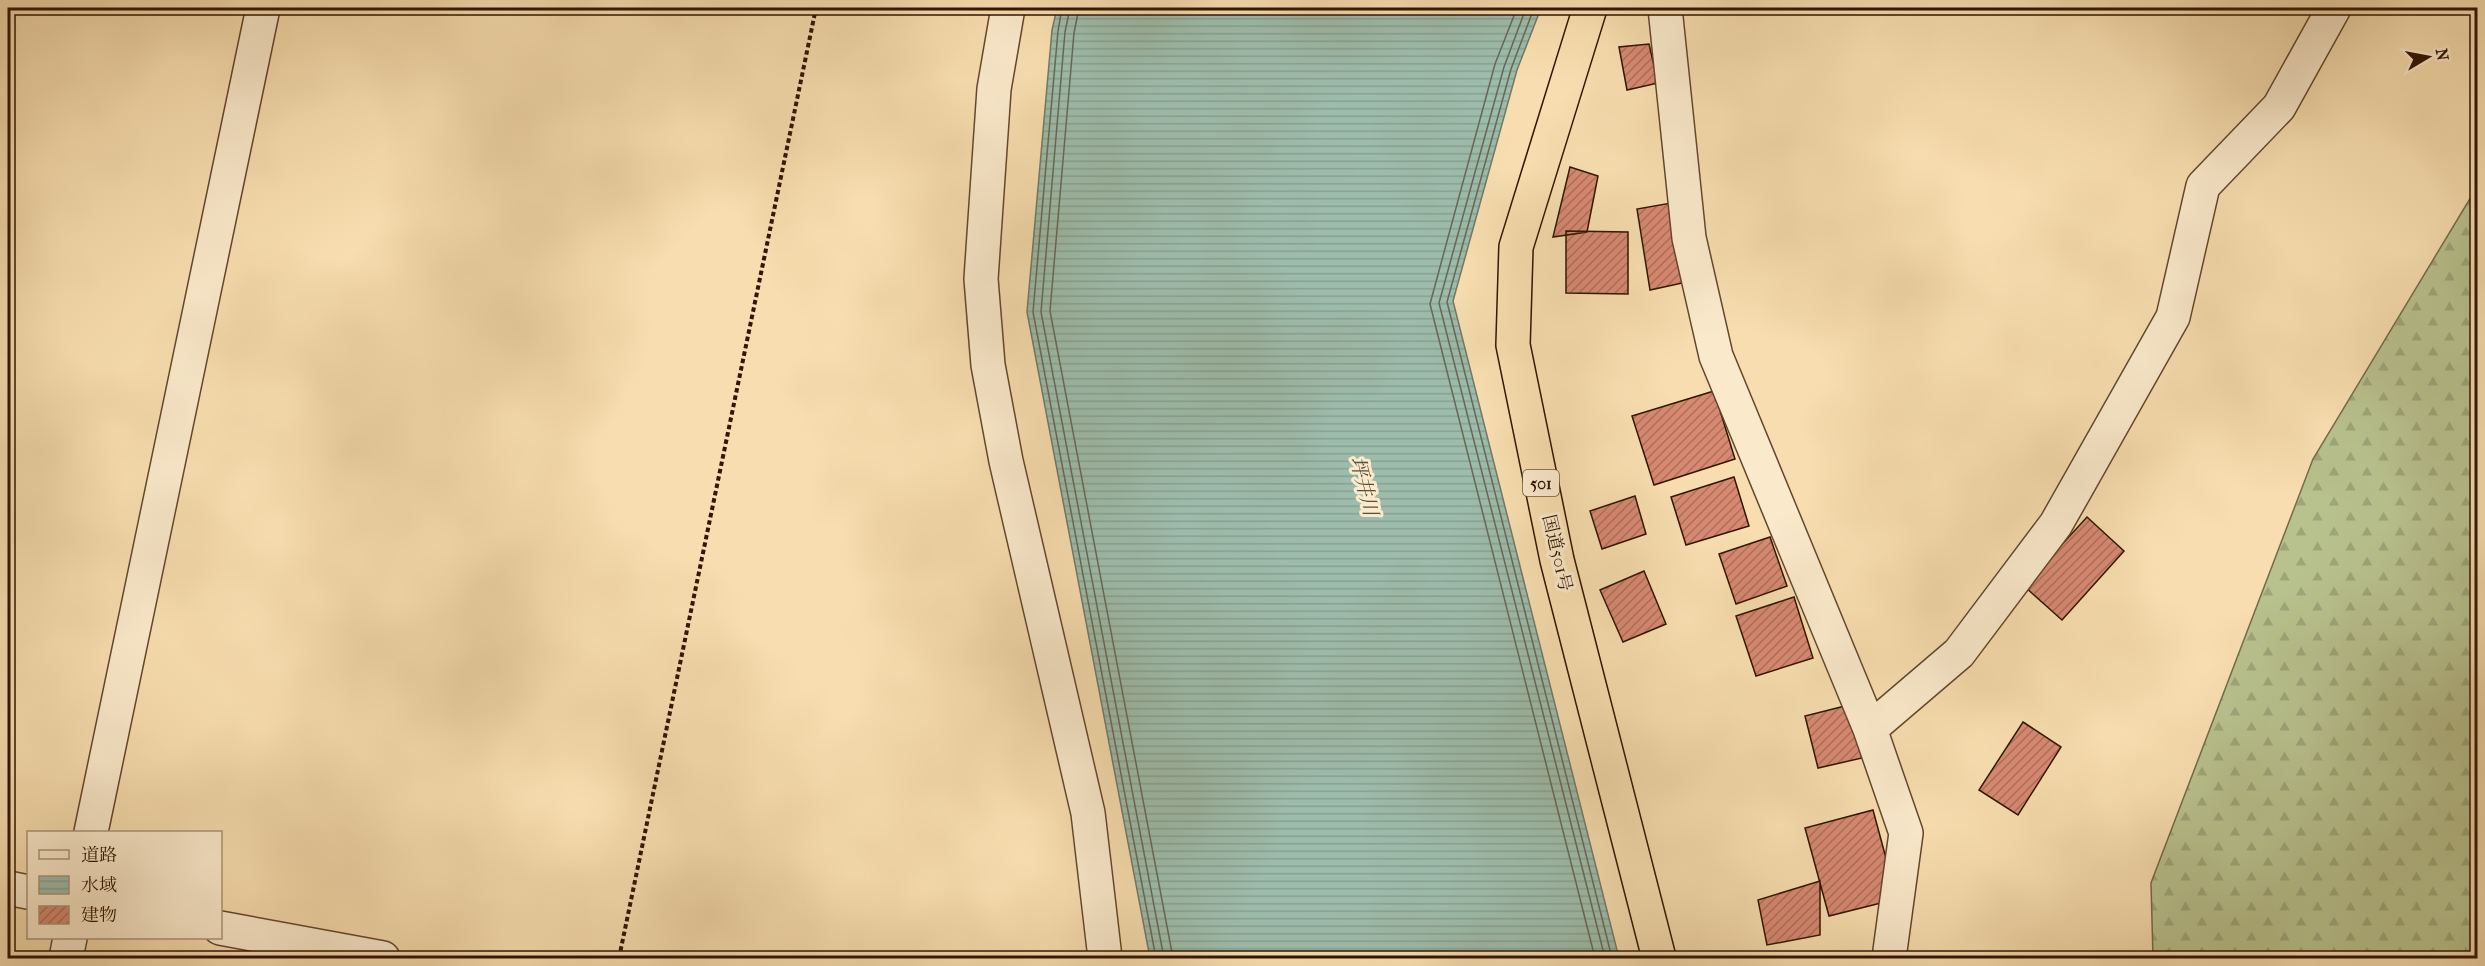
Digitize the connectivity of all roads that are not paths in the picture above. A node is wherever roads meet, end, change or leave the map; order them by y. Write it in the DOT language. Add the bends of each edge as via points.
graph roads {
  1 [pos="263,8"];
  2 [pos="1008,8"];
  3 [pos="1590,8"];
  4 [pos="1665,8"];
  5 [pos="2334,8"];
  6 [pos="1870,729"];
  7 [pos="91,831"];
  8 [pos="8,888"];
  9 [pos="27,892"];
  10 [pos="222,928"];
  11 [pos="70,939"];
  12 [pos="66,958"];
  13 [pos="383,958"];
  14 [pos="1105,958"];
  15 [pos="1659,958"];
  16 [pos="1889,958"];
  1 -- 7 [label="street"];
  2 -- 14 [label="street" via="994,89 981,279 988,365 1006,461 1088,813"];
  3 -- 15 [label="highway, 国道501号 / 501" via="1516,247 1513,345 1557,560"];
  4 -- 6 [label="street" via="1689,238 1716,356"];
  5 -- 6 [label="street" via="2279,107 2203,186 2173,317 2056,524 1959,653"];
  6 -- 16 [label="street" via="1906,833"];
  8 -- 9 [label="street"];
  10 -- 13 [label="street"];
  11 -- 12 [label="street"];
}
